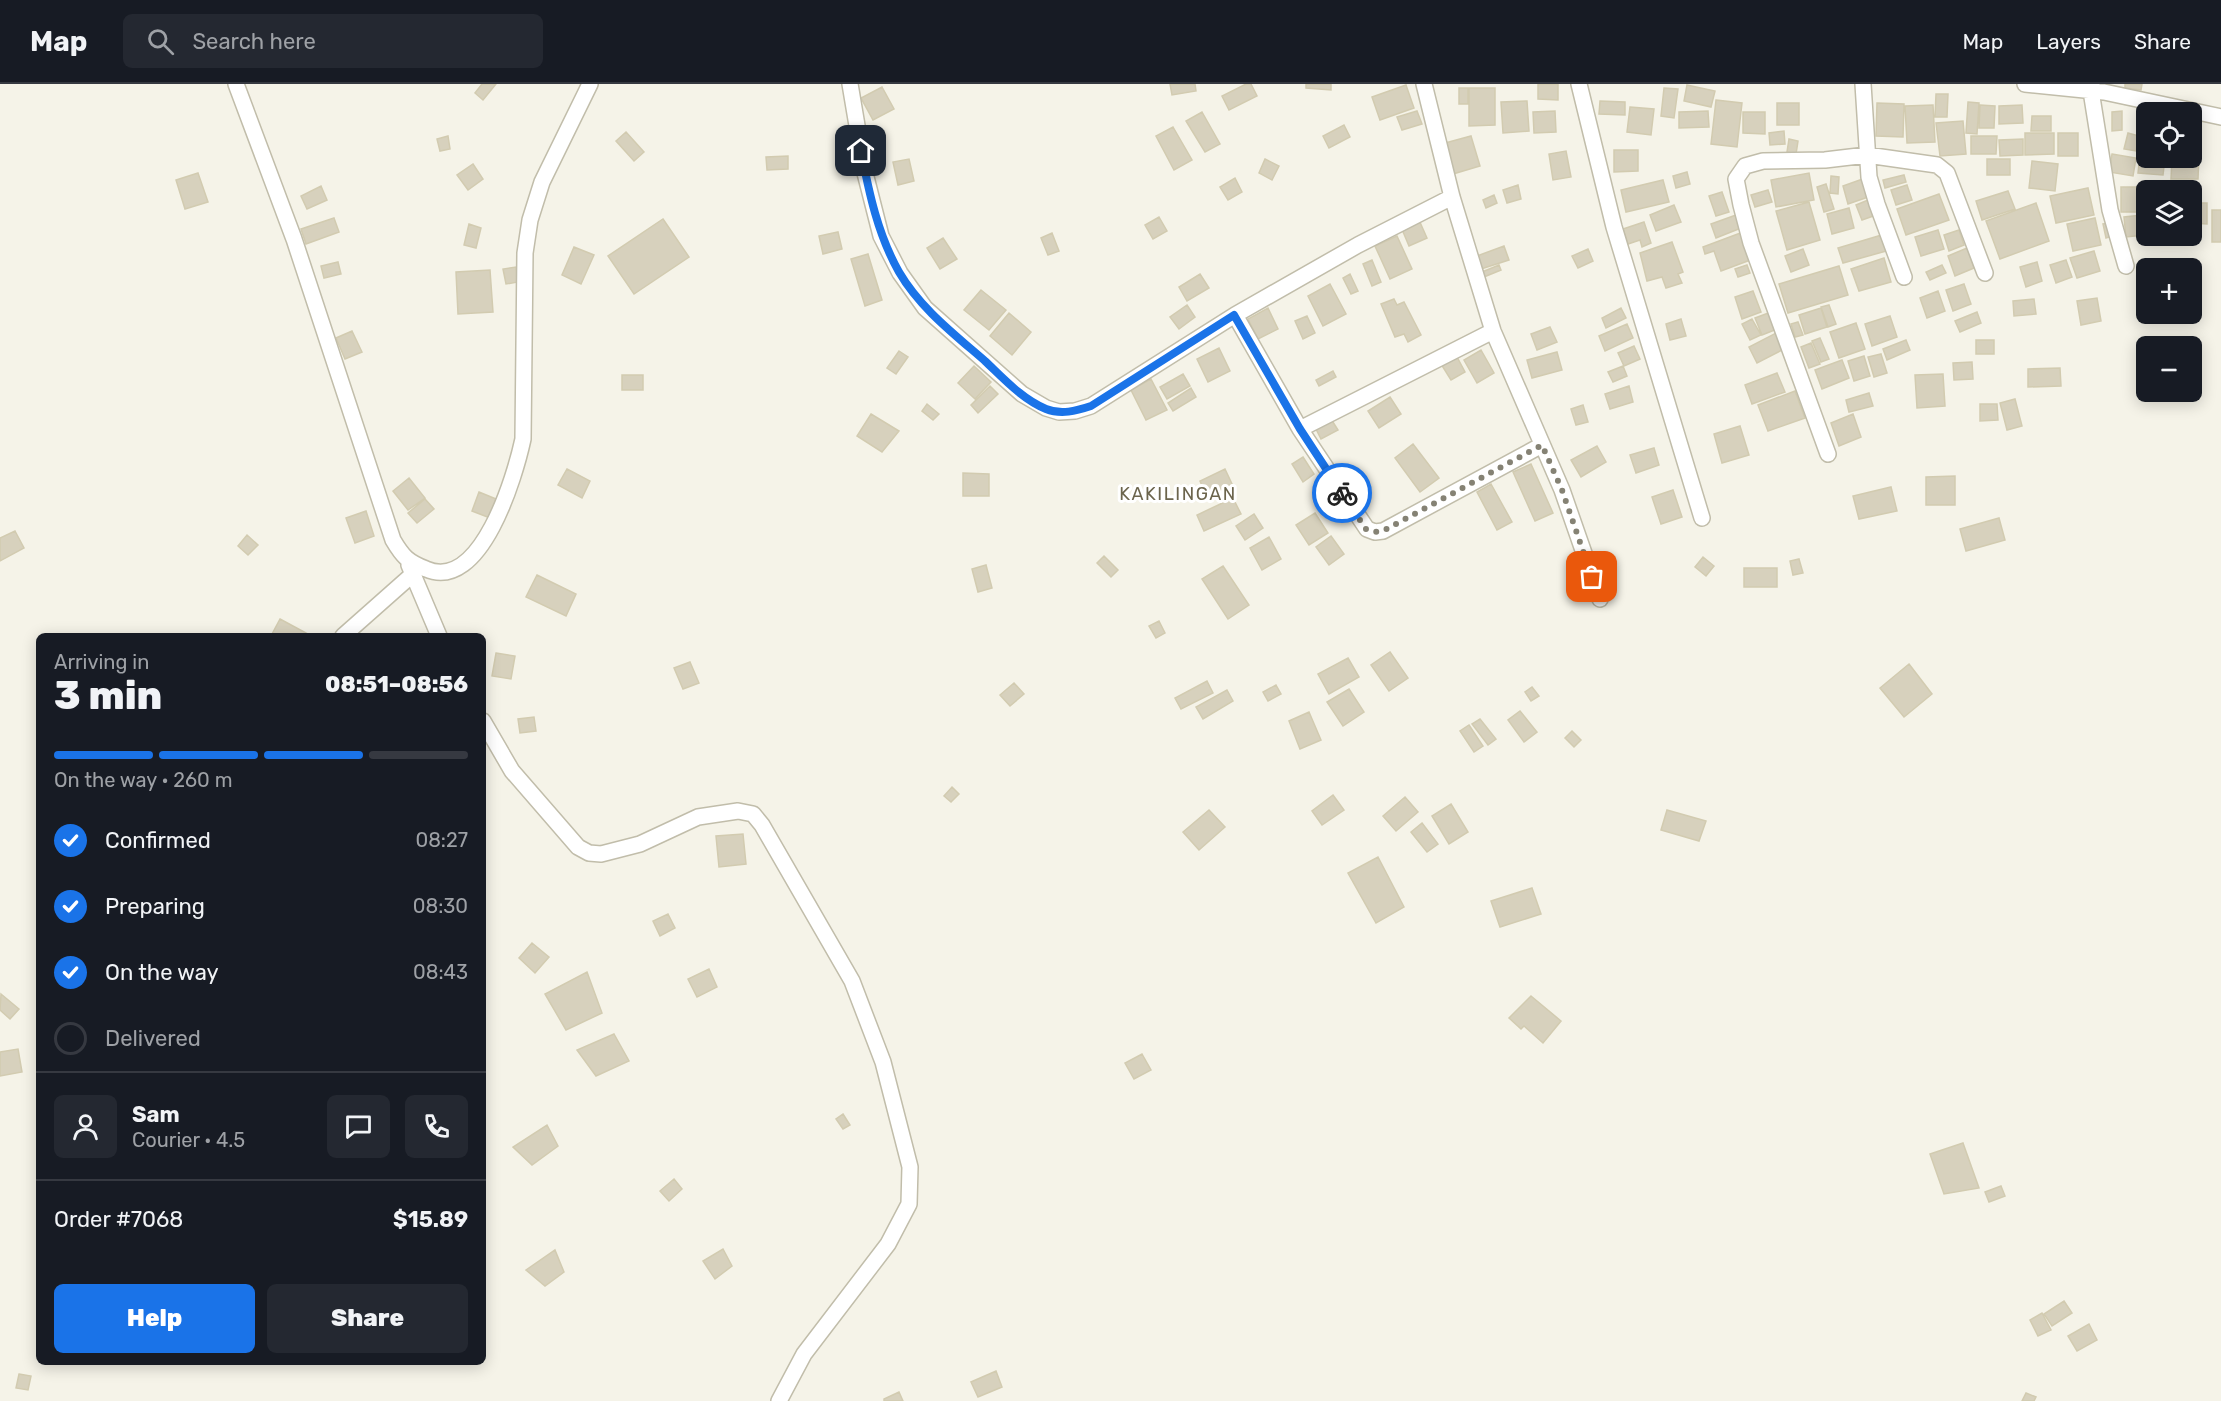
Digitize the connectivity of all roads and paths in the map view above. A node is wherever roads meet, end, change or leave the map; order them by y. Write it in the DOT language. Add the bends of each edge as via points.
graph roads {
  1 [pos="236,84"];
  2 [pos="590,84"];
  3 [pos="850,84"];
  4 [pos="1424,84"];
  5 [pos="1579,84"];
  6 [pos="1863,84"];
  7 [pos="2025,84"];
  8 [pos="2091,87"];
  9 [pos="2221,117"];
  10 [pos="1867,155"];
  11 [pos="1452,197"];
  12 [pos="2126,266"];
  13 [pos="1985,273"];
  14 [pos="1904,277"];
  15 [pos="1234,315"];
  16 [pos="1493,331"];
  17 [pos="1300,429"];
  18 [pos="1542,445"];
  19 [pos="1828,454"];
  20 [pos="1702,518"];
  21 [pos="411,568"];
  22 [pos="1600,599"];
  23 [pos="346,633"];
  24 [pos="438,633"];
  25 [pos="486,726"];
  26 [pos="778,1401"];
  1 -- 21 [label="street" via="294,239 393,540"];
  2 -- 21 [label="street" via="542,182 530,220 525,253 523,439 517,469 495,525 482,545 459,567 442,572"];
  3 -- 15 [label="street" via="865,173 881,236 900,273 925,308 1038,404 1059,412 1091,406"];
  4 -- 11 [label="street"];
  5 -- 20 [label="street" via="1614,227"];
  6 -- 10 [label="street"];
  7 -- 8 [label="street"];
  8 -- 9 [label="street"];
  8 -- 12 [label="street" via="2110,210"];
  10 -- 13 [label="street" via="1937,165 1947,173"];
  10 -- 14 [label="street" via="1877,204"];
  10 -- 19 [label="street" via="1763,161 1745,166 1736,179 1751,243"];
  11 -- 15 [label="street"];
  11 -- 16 [label="street"];
  15 -- 17 [label="street"];
  16 -- 17 [label="street"];
  16 -- 18 [label="street"];
  17 -- 18 [label="street" via="1366,529 1379,532"];
  18 -- 22 [label="street"];
  21 -- 23 [label="street"];
  21 -- 24 [label="street"];
  25 -- 26 [label="street" via="512,771 578,847 589,853 640,844 698,817 738,811 753,814 852,981 883,1062 905,1146 910,1167 909,1204 888,1244 804,1354"];
}
